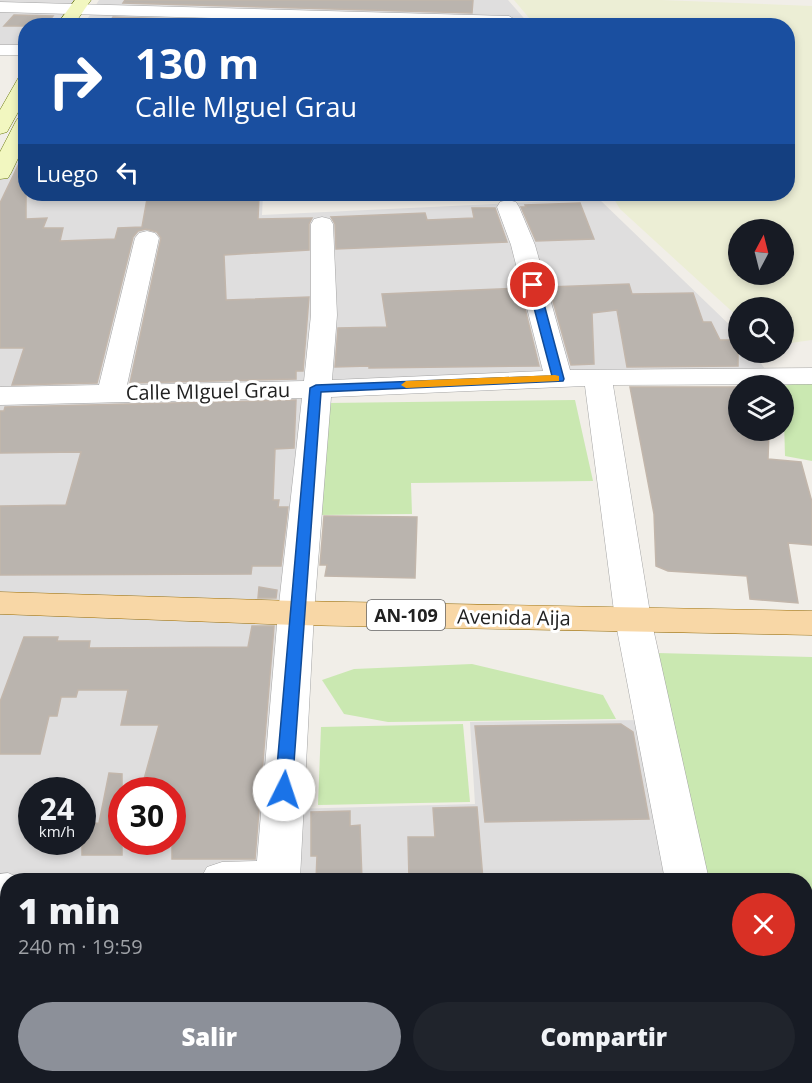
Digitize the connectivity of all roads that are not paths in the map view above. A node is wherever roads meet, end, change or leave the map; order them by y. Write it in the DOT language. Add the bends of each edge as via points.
graph roads {
  1 [pos="336,0"];
  2 [pos="90,4"];
  3 [pos="0,7"];
  4 [pos="328,15"];
  5 [pos="73,18"];
  6 [pos="418,18"];
  7 [pos="0,50"];
  8 [pos="18,50"];
  9 [pos="18,94"];
  10 [pos="0,128"];
  11 [pos="18,137"];
  12 [pos="0,173"];
  13 [pos="508,207"];
  14 [pos="322,224"];
  15 [pos="147,238"];
  16 [pos="812,376"];
  17 [pos="598,377"];
  18 [pos="559,379"];
  19 [pos="316,388"];
  20 [pos="111,393"];
  21 [pos="0,396"];
  22 [pos="0,603"];
  23 [pos="296,613"];
  24 [pos="633,620"];
  25 [pos="812,623"];
  26 [pos="277,873"];
  27 [pos="686,873"];
  1 -- 4 [label="street"];
  2 -- 3 [label="street"];
  2 -- 4 [label="street"];
  2 -- 5 [label="main road"];
  4 -- 6 [label="street"];
  7 -- 8 [label="street"];
  9 -- 10 [label="main road"];
  11 -- 12 [label="main road"];
  13 -- 18 [label="street" via="523,245"];
  14 -- 19 [label="street" via="324,315"];
  15 -- 20 [label="street"];
  16 -- 17 [label="street, Calle MIguel Grau"];
  17 -- 18 [label="street, Calle MIguel Grau"];
  17 -- 24 [label="street"];
  18 -- 19 [label="street, Calle MIguel Grau"];
  19 -- 20 [label="street, Calle MIguel Grau"];
  19 -- 23 [label="street"];
  20 -- 21 [label="street, Calle MIguel Grau"];
  22 -- 23 [label="main road, Avenida Aija / AN-109"];
  23 -- 24 [label="main road, Avenida Aija / AN-109"];
  23 -- 26 [label="street"];
  24 -- 25 [label="main road, Avenida Aija / AN-109"];
  24 -- 27 [label="street"];
}
